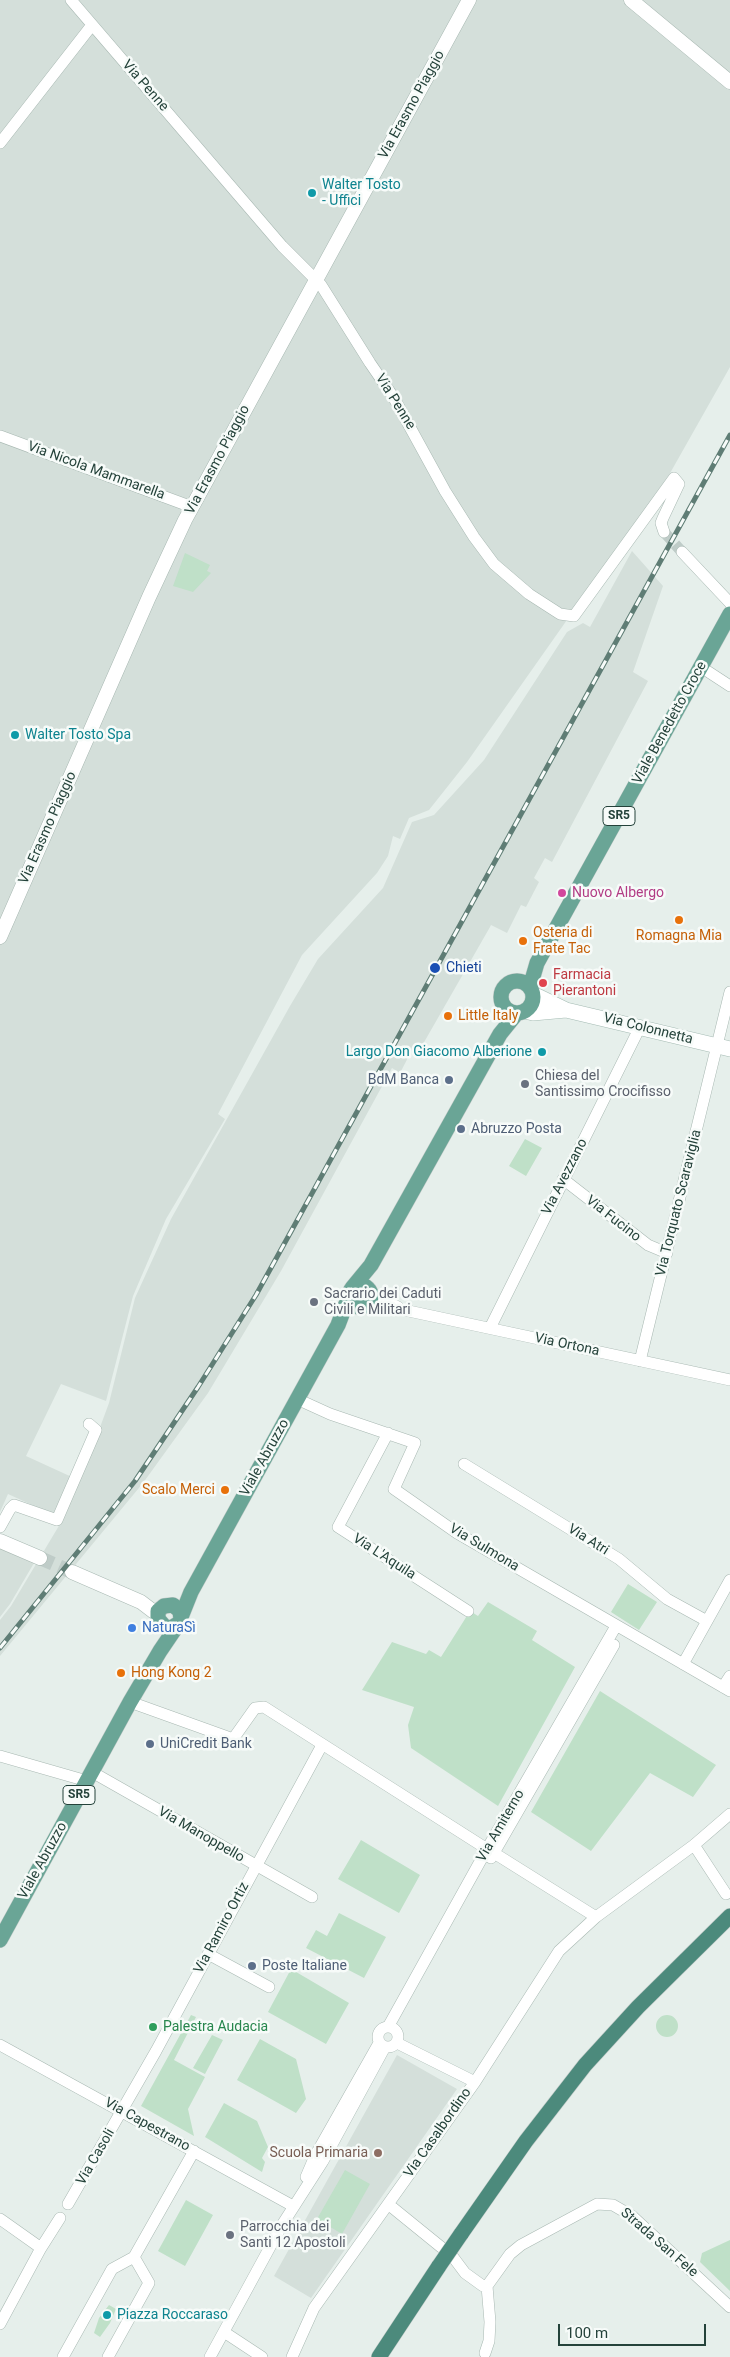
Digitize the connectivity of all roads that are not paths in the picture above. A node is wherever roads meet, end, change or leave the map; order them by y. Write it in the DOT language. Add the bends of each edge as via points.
graph roads {
  1 [pos="71,0"];
  2 [pos="469,0"];
  3 [pos="631,0"];
  4 [pos="92,24"];
  5 [pos="730,82"];
  6 [pos="0,143"];
  7 [pos="316,278"];
  8 [pos="0,436"];
  9 [pos="192,507"];
  10 [pos="664,532"];
  11 [pos="682,552"];
  12 [pos="730,603"];
  13 [pos="730,614"];
  14 [pos="700,667"];
  15 [pos="730,686"];
  16 [pos="0,937"];
  17 [pos="524,986"];
  18 [pos="730,992"];
  19 [pos="512,1009"];
  20 [pos="566,1010"];
  21 [pos="640,1027"];
  22 [pos="724,1048"];
  23 [pos="563,1179"];
  24 [pos="666,1253"];
  25 [pos="361,1296"];
  26 [pos="490,1328"];
  27 [pos="640,1361"];
  28 [pos="730,1380"];
  29 [pos="297,1399"];
  30 [pos="89,1424"];
  31 [pos="388,1433"];
  32 [pos="464,1464"];
  33 [pos="0,1527"];
  34 [pos="0,1541"];
  35 [pos="40,1558"];
  36 [pos="72,1572"];
  37 [pos="730,1580"];
  38 [pos="468,1611"];
  39 [pos="169,1615"];
  40 [pos="707,1621"];
  41 [pos="620,1628"];
  42 [pos="683,1664"];
  43 [pos="730,1676"];
  44 [pos="727,1689"];
  45 [pos="130,1702"];
  46 [pos="322,1745"];
  47 [pos="0,1756"];
  48 [pos="89,1777"];
  49 [pos="730,1814"];
  50 [pos="694,1844"];
  51 [pos="490,1851"];
  52 [pos="255,1867"];
  53 [pos="726,1894"];
  54 [pos="312,1897"];
  55 [pos="596,1917"];
  56 [pos="727,1919"];
  57 [pos="0,1940"];
  58 [pos="208,1954"];
  59 [pos="269,1987"];
  60 [pos="392,2028"];
  61 [pos="396,2043"];
  62 [pos="0,2045"];
  63 [pos="382,2045"];
  64 [pos="475,2082"];
  65 [pos="123,2111"];
  66 [pos="194,2151"];
  67 [pos="68,2204"];
  68 [pos="388,2204"];
  69 [pos="293,2206"];
  70 [pos="60,2218"];
  71 [pos="0,2220"];
  72 [pos="441,2247"];
  73 [pos="41,2248"];
  74 [pos="453,2257"];
  75 [pos="134,2258"];
  76 [pos="488,2286"];
  77 [pos="730,2307"];
  78 [pos="0,2324"];
  79 [pos="224,2332"];
  80 [pos="485,2353"];
  81 [pos="63,2357"];
  82 [pos="108,2357"];
  83 [pos="210,2357"];
  84 [pos="262,2357"];
  85 [pos="292,2357"];
  86 [pos="379,2357"];
  1 -- 4 [label="street, Via Penne"];
  2 -- 7 [label="street, Via Erasmo Piaggio"];
  3 -- 5 [label="street"];
  4 -- 6 [label="street"];
  4 -- 7 [label="street, Via Penne" via="282,246"];
  7 -- 9 [label="street, Via Erasmo Piaggio"];
  7 -- 10 [label="street, Via Penne" via="394,398 474,537 494,564 528,594 560,614 574,616 674,478 679,484 661,523"];
  8 -- 9 [label="street, Via Nicola Mammarella"];
  9 -- 16 [label="street, Via Erasmo Piaggio" via="149,597"];
  11 -- 12 [label="street"];
  13 -- 14 [label="main road, Viale Benedetto Croce / SR5"];
  14 -- 15 [label="street"];
  14 -- 17 [label="main road, Viale Benedetto Croce / SR5"];
  17 -- 19 [label="main road, SR5" via="532,1002"];
  17 -- 19 [label="main road, SR5" via="508,984 504,990 502,998"];
  17 -- 20 [label="main road"];
  18 -- 22 [label="street, Via Torquato Scaraviglia"];
  19 -- 20 [label="main road" via="533,1013"];
  19 -- 25 [label="main road, Viale Abruzzo / SR5" via="371,1265"];
  20 -- 21 [label="main road, Via Colonnetta"];
  21 -- 22 [label="main road, Via Colonnetta"];
  21 -- 23 [label="street, Via Avezzano"];
  22 -- 24 [label="street, Via Torquato Scaraviglia"];
  23 -- 24 [label="street, Via Fucino" via="648,1246"];
  23 -- 26 [label="street, Via Avezzano"];
  24 -- 27 [label="street, Via Torquato Scaraviglia"];
  25 -- 26 [label="street, Via Ortona" via="404,1310"];
  25 -- 29 [label="main road, Viale Abruzzo / SR5" via="338,1325"];
  26 -- 27 [label="street, Via Ortona"];
  27 -- 28 [label="street, Via Ortona"];
  29 -- 31 [label="street, Via Sulmona" via="330,1414"];
  29 -- 39 [label="main road, Viale Abruzzo / SR5" via="191,1592"];
  30 -- 33 [label="street" via="96,1430 57,1520 14,1505"];
  31 -- 38 [label="street, Via L'Aquila" via="338,1527"];
  31 -- 41 [label="street, Via Sulmona" via="414,1442 394,1489 457,1533"];
  32 -- 40 [label="street, Via Atri" via="619,1559 667,1599"];
  34 -- 35 [label="street"];
  36 -- 39 [label="street"];
  37 -- 40 [label="street"];
  39 -- 45 [label="main road, Viale Abruzzo / SR5" via="160,1651"];
  40 -- 42 [label="street"];
  41 -- 42 [label="street, Via Sulmona"];
  41 -- 51 [label="street, Via Amiterno"];
  42 -- 44 [label="street, Via Sulmona"];
  43 -- 44 [label="street"];
  45 -- 46 [label="street" via="233,1739 255,1708 264,1707"];
  45 -- 48 [label="main road, Viale Abruzzo / SR5"];
  46 -- 51 [label="street"];
  46 -- 52 [label="street, Via Ramiro Ortiz"];
  47 -- 48 [label="street, Via Manoppello"];
  48 -- 52 [label="street, Via Manoppello"];
  48 -- 57 [label="main road, Viale Abruzzo / SR5"];
  49 -- 50 [label="street, Via Casalbordino"];
  50 -- 53 [label="street"];
  50 -- 55 [label="street, Via Casalbordino"];
  51 -- 55 [label="street"];
  51 -- 60 [label="street, Via Amiterno"];
  52 -- 54 [label="street, Via Manoppello"];
  52 -- 58 [label="street, Via Ramiro Ortiz"];
  55 -- 64 [label="street, Via Casalbordino" via="559,1951"];
  56 -- 86 [label="highway, bridge" via="584,2065 526,2141"];
  58 -- 59 [label="street"];
  58 -- 65 [label="street, Via Ramiro Ortiz"];
  60 -- 61 [label="street" via="398,2038"];
  60 -- 63 [label="street" via="380,2031 378,2037"];
  61 -- 63 [label="street" via="392,2047"];
  61 -- 64 [label="street"];
  62 -- 65 [label="street, Via Capestrano"];
  63 -- 69 [label="street" via="323,2160"];
  64 -- 68 [label="street, Via Casalbordino"];
  65 -- 66 [label="street, Via Capestrano"];
  65 -- 67 [label="street, Via Casoli"];
  66 -- 69 [label="street, Via Capestrano"];
  66 -- 75 [label="street"];
  68 -- 72 [label="street"];
  68 -- 85 [label="street, Via Casalbordino" via="314,2308"];
  69 -- 79 [label="street"];
  70 -- 73 [label="street"];
  71 -- 73 [label="street"];
  73 -- 78 [label="street"];
  74 -- 76 [label="street" via="465,2273"];
  75 -- 81 [label="street" via="112,2268"];
  75 -- 82 [label="street" via="149,2283"];
  76 -- 77 [label="street, Strada San Fele" via="510,2254 521,2245 598,2204 613,2205 632,2216"];
  76 -- 80 [label="street" via="490,2322"];
  79 -- 83 [label="street"];
  79 -- 84 [label="street"];
}
